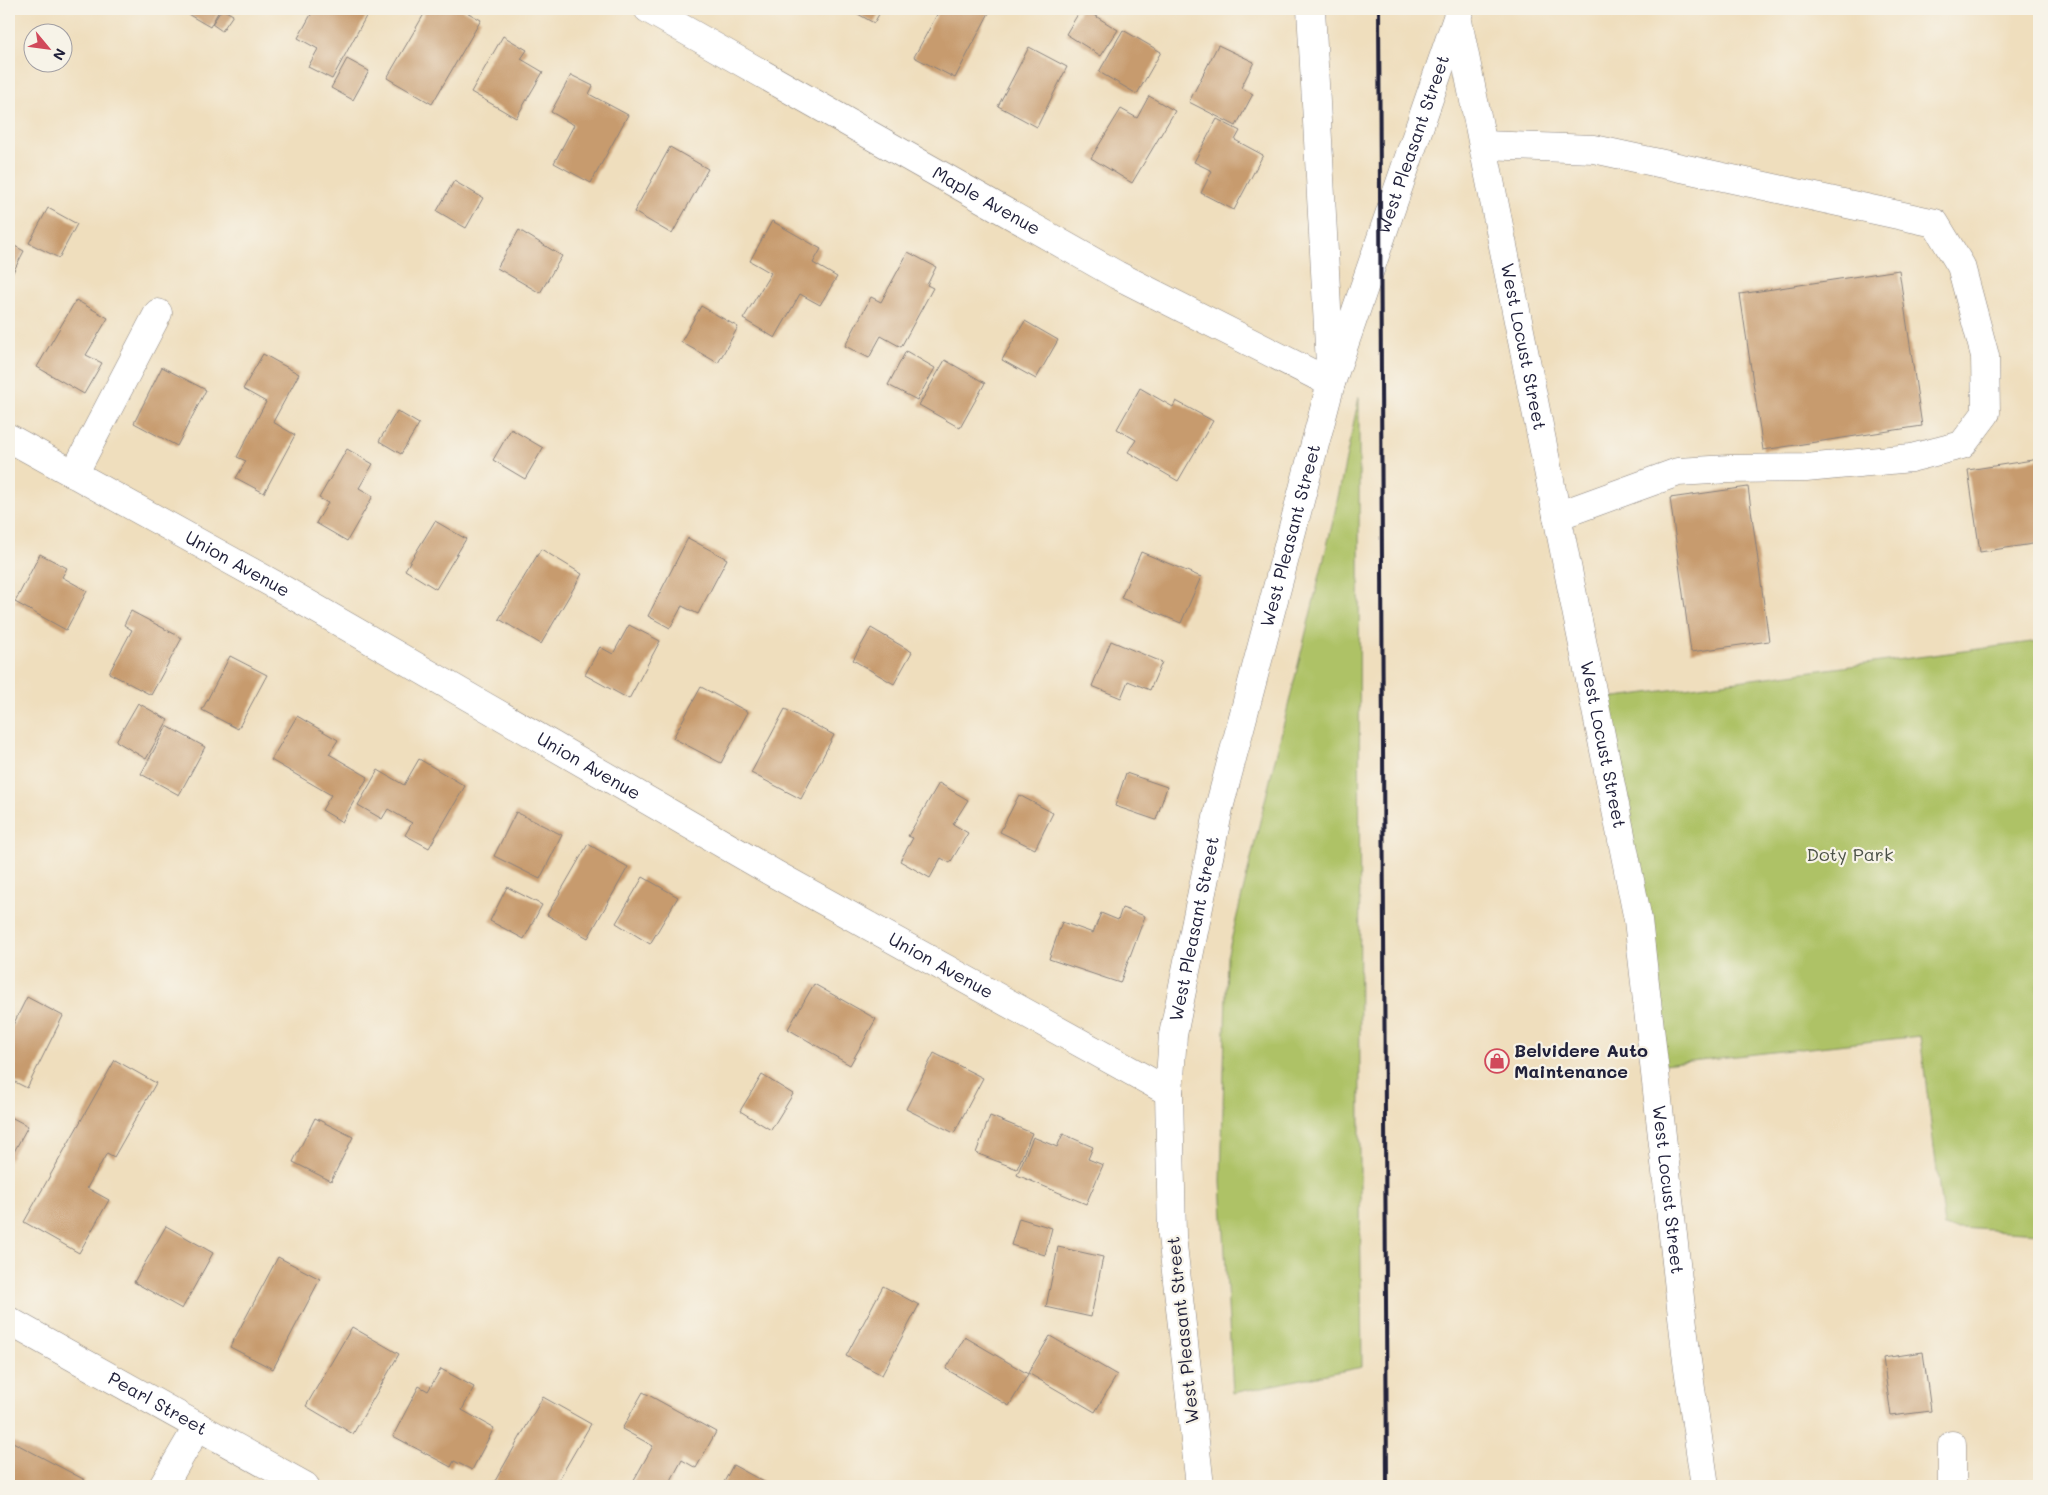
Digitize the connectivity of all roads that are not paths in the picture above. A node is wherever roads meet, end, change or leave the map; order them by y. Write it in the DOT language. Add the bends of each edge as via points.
graph roads {
  1 [pos="648,9"];
  2 [pos="1311,9"];
  3 [pos="1459,14"];
  4 [pos="1483,145"];
  5 [pos="158,313"];
  6 [pos="1331,383"];
  7 [pos="9,438"];
  8 [pos="74,474"];
  9 [pos="1557,516"];
  10 [pos="1169,1092"];
  11 [pos="9,1321"];
  12 [pos="198,1426"];
  13 [pos="1952,1446"];
  14 [pos="163,1486"];
  15 [pos="305,1486"];
  16 [pos="1200,1486"];
  17 [pos="1705,1486"];
  18 [pos="1952,1486"];
  1 -- 6 [label="street, Maple Avenue" via="1116,275"];
  2 -- 6 [label="street, West Pleasant Street"];
  3 -- 4 [label="street, West Locust Street"];
  3 -- 6 [label="street, West Pleasant Street"];
  4 -- 9 [label="street, West Locust Street"];
  4 -- 9 [label="street" via="1594,149 1935,223 1961,266 1985,356 1986,413 1962,445 1911,458 1806,468 1678,472"];
  5 -- 8 [label="street"];
  6 -- 10 [label="street, West Pleasant Street" via="1219,808 1173,1035"];
  7 -- 8 [label="street, Union Avenue"];
  8 -- 10 [label="street, Union Avenue" via="277,586 775,874"];
  9 -- 17 [label="street, West Locust Street" via="1638,920 1687,1361"];
  10 -- 16 [label="street, West Pleasant Street" via="1172,1236"];
  11 -- 12 [label="street, Pearl Street"];
  12 -- 14 [label="street"];
  12 -- 15 [label="street, Pearl Street"];
  13 -- 18 [label="street"];
}
